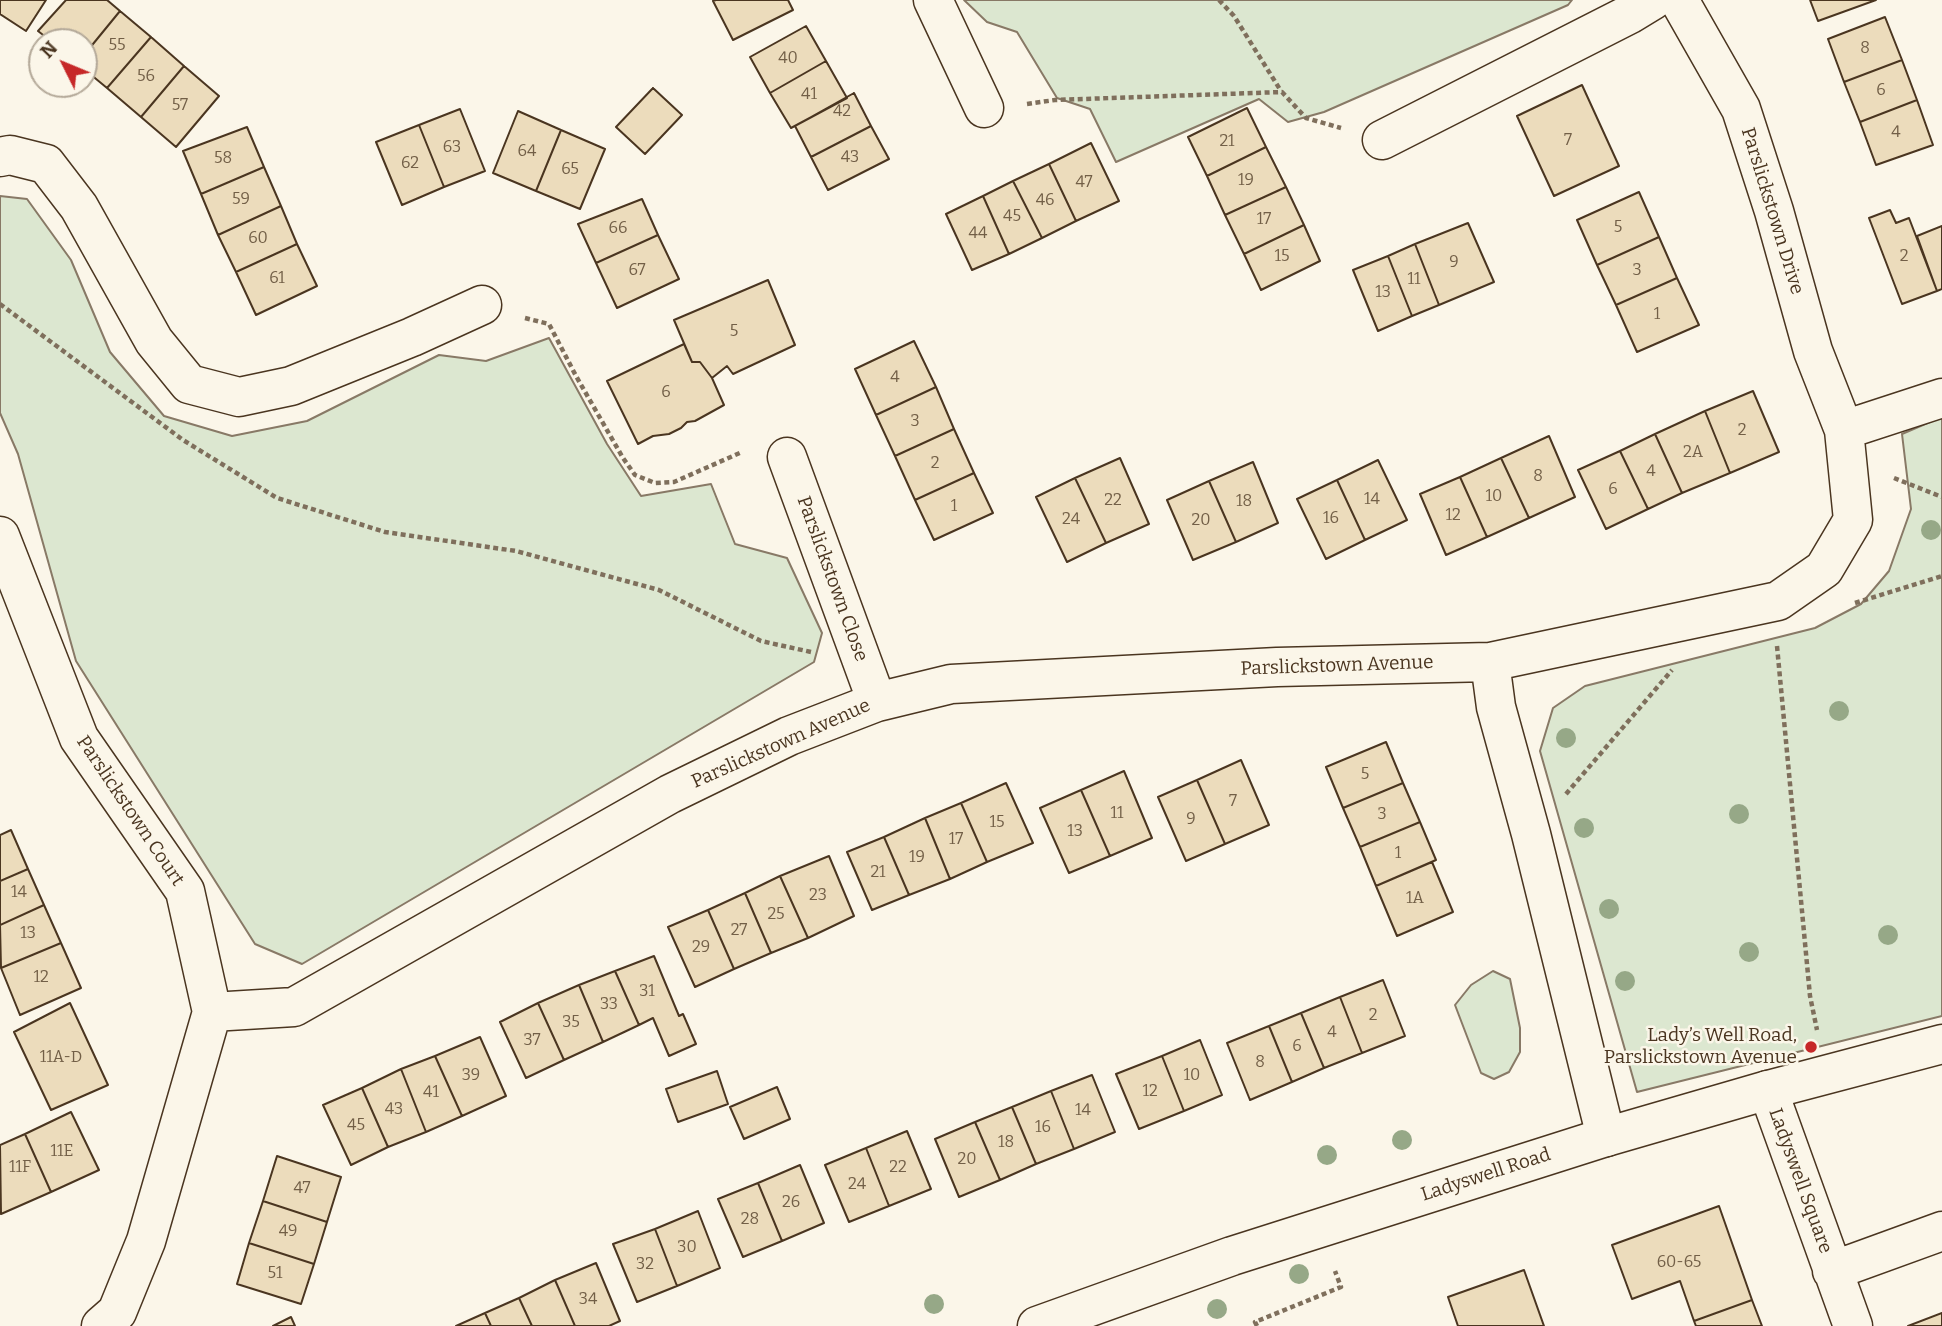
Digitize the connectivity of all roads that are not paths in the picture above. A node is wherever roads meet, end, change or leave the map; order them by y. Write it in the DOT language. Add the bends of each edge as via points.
graph roads {
  1 [pos="933,0"];
  2 [pos="1653,0"];
  3 [pos="1679,0"];
  4 [pos="984,108"];
  5 [pos="1382,140"];
  6 [pos="0,157"];
  7 [pos="482,305"];
  8 [pos="1942,398"];
  9 [pos="1844,430"];
  10 [pos="787,457"];
  11 [pos="0,536"];
  12 [pos="1490,662"];
  13 [pos="877,702"];
  14 [pos="212,1012"];
  15 [pos="1942,1044"];
  16 [pos="1768,1090"];
  17 [pos="1606,1137"];
  18 [pos="1942,1231"];
  19 [pos="1832,1271"];
  20 [pos="101,1326"];
  21 [pos="1037,1326"];
  22 [pos="1853,1326"];
  1 -- 4 [label="street"];
  2 -- 5 [label="street"];
  3 -- 9 [label="street, Parslickstown Drive" via="1741,109 1812,351"];
  6 -- 7 [label="street" via="47,164 79,206 155,341 189,384 239,397 290,387"];
  8 -- 9 [label="street"];
  9 -- 12 [label="street, Parslickstown Avenue" via="1853,520 1824,569 1778,601"];
  10 -- 13 [label="street, Parslickstown Close"];
  11 -- 14 [label="street, Parslickstown Court" via="79,738 185,891"];
  12 -- 13 [label="street, Parslickstown Avenue" via="1277,667 951,684"];
  12 -- 17 [label="street" via="1496,707"];
  13 -- 14 [label="street, Parslickstown Avenue" via="789,736 670,794 293,1007"];
  14 -- 20 [label="street, Parslickstown Court" via="146,1241 117,1312"];
  15 -- 16 [label="street, Ladyswell Road"];
  16 -- 17 [label="street, Ladyswell Road"];
  16 -- 19 [label="street, Ladyswell Square"];
  17 -- 21 [label="street, Ladyswell Road" via="1219,1261"];
  18 -- 19 [label="street, Ladyswell Square"];
  19 -- 22 [label="street, Ladyswell Square"];
}
